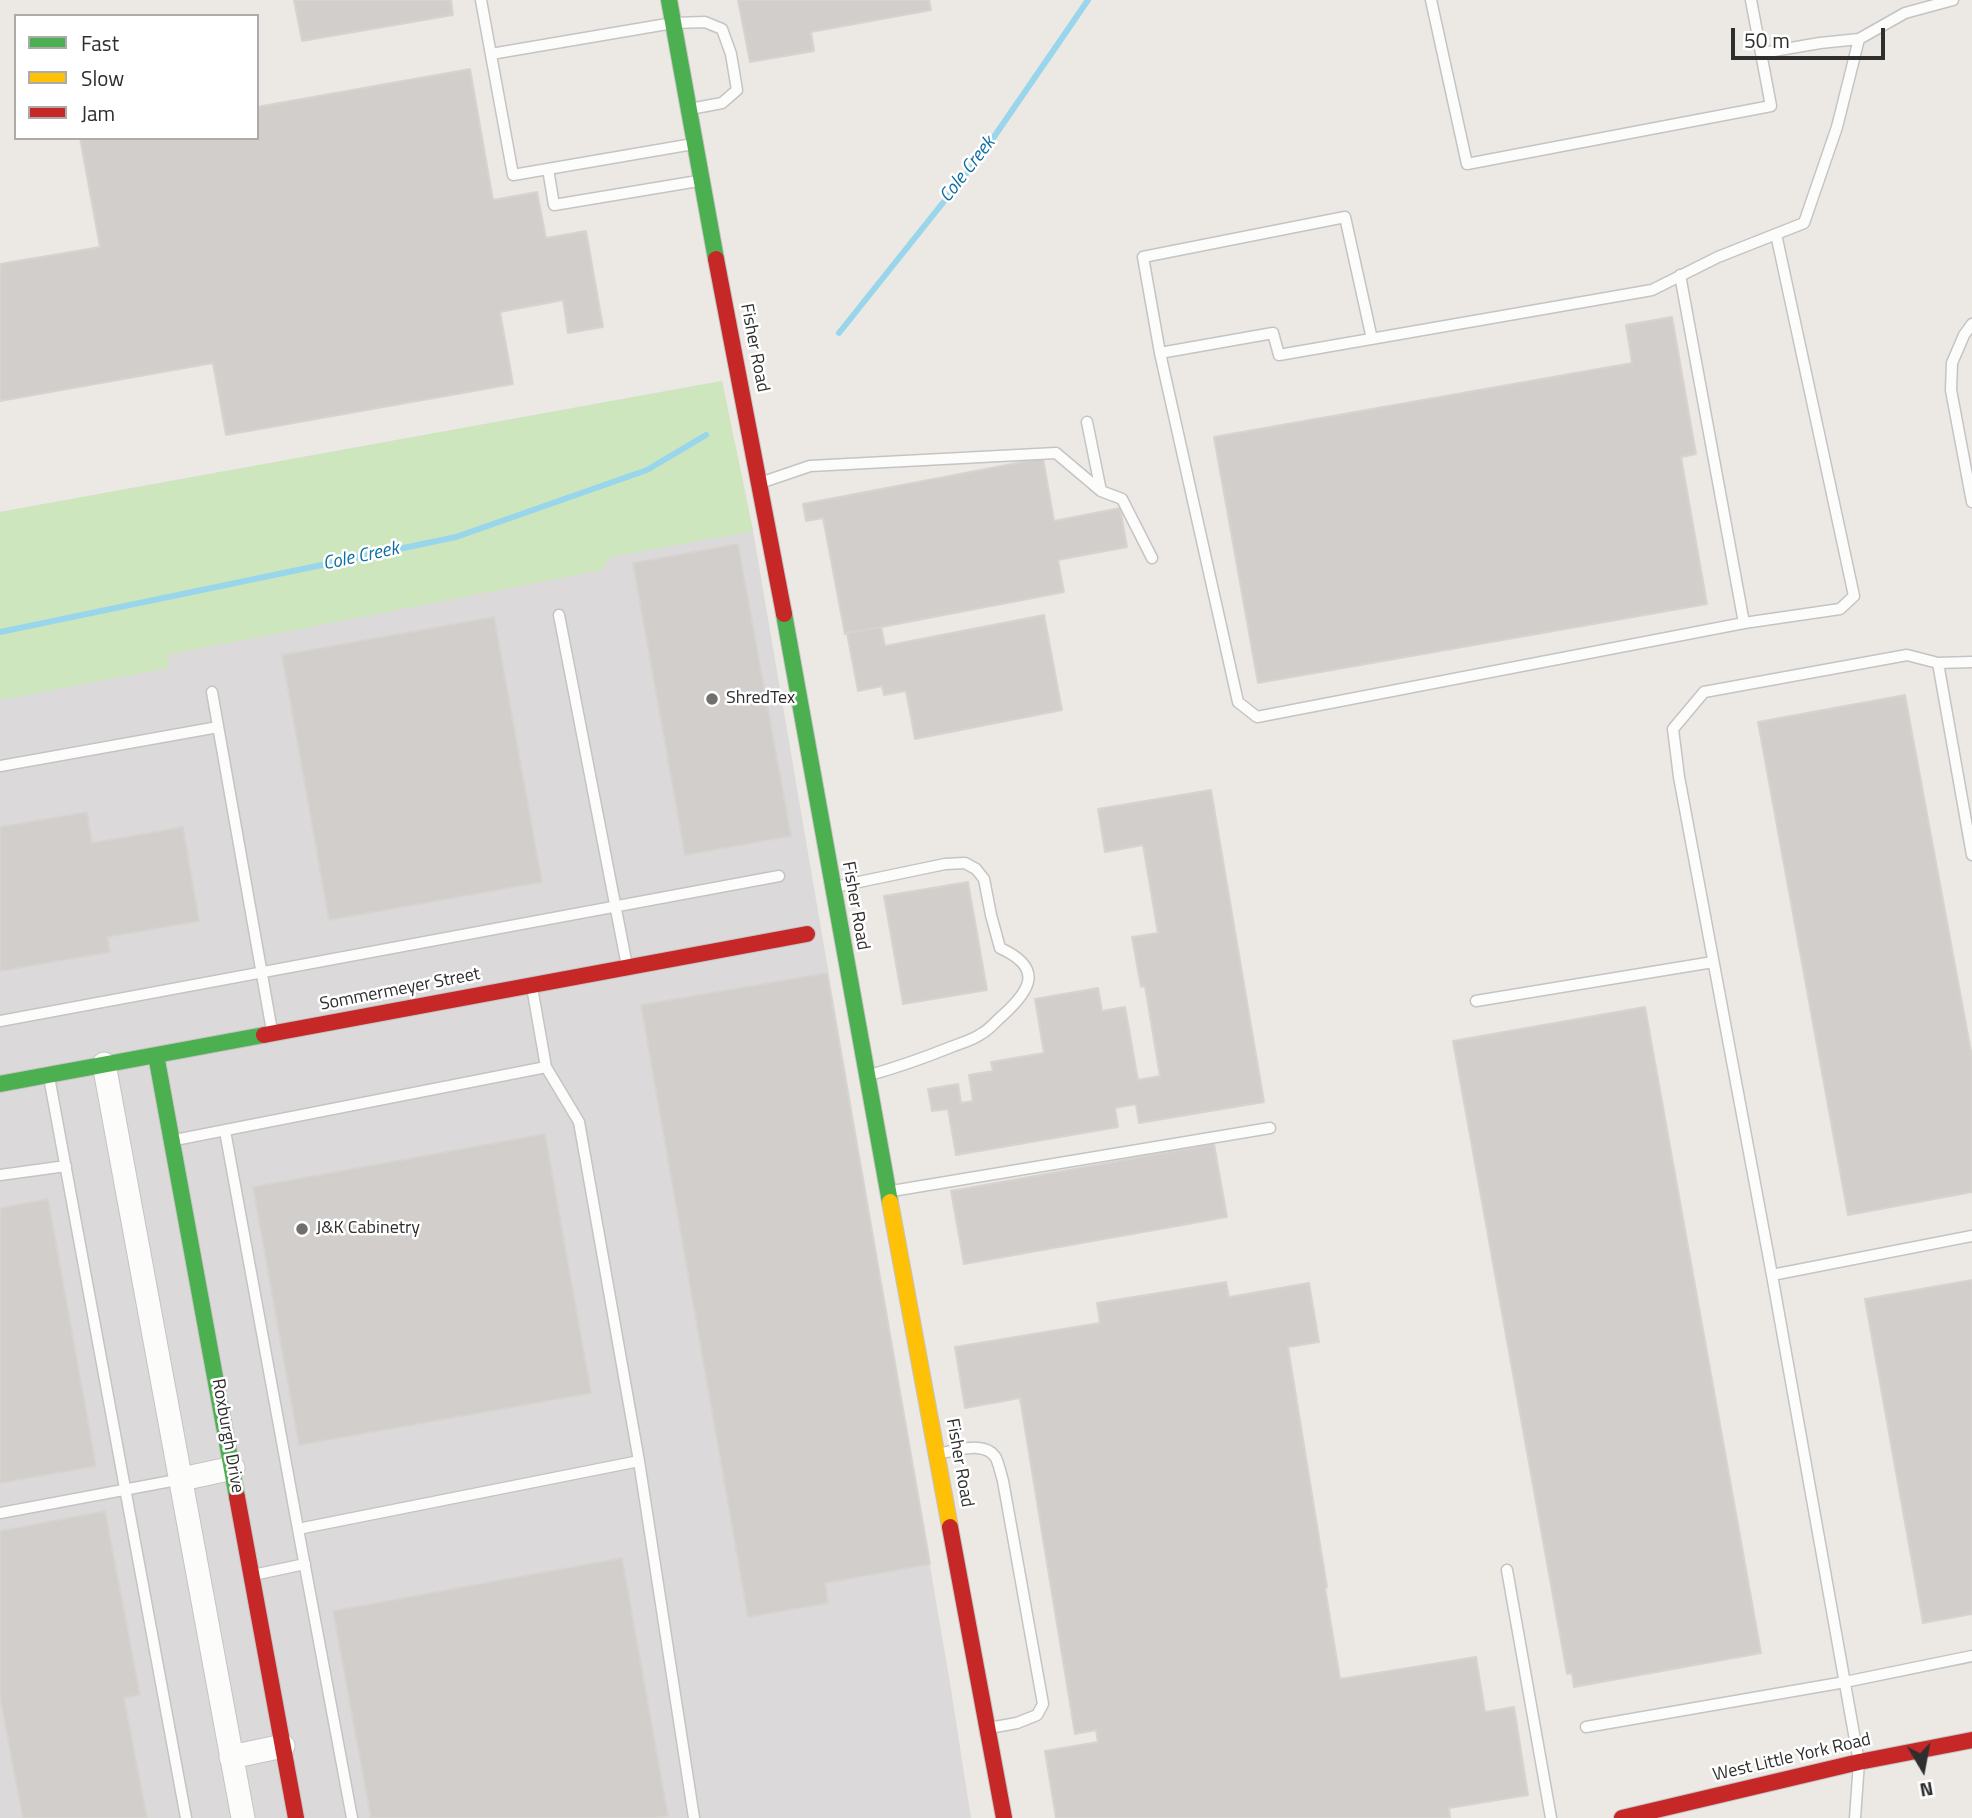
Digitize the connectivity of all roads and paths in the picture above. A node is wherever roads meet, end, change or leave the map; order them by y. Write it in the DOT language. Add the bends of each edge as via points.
graph roads {
  1 [pos="481,0"];
  2 [pos="669,0"];
  3 [pos="1431,0"];
  4 [pos="1751,0"];
  5 [pos="1953,0"];
  6 [pos="673,23"];
  7 [pos="1859,39"];
  8 [pos="491,54"];
  9 [pos="1762,54"];
  10 [pos="688,110"];
  11 [pos="694,143"];
  12 [pos="548,169"];
  13 [pos="701,180"];
  14 [pos="1776,234"];
  15 [pos="1680,275"];
  16 [pos="1972,324"];
  17 [pos="1371,339"];
  18 [pos="1160,353"];
  19 [pos="1087,422"];
  20 [pos="760,483"];
  21 [pos="1101,491"];
  22 [pos="1972,502"];
  23 [pos="1152,558"];
  24 [pos="559,615"];
  25 [pos="1744,623"];
  26 [pos="1972,662"];
  27 [pos="1938,663"];
  28 [pos="212,692"];
  29 [pos="218,727"];
  30 [pos="0,766"];
  31 [pos="1972,855"];
  32 [pos="779,876"];
  33 [pos="832,887"];
  34 [pos="615,906"];
  35 [pos="807,934"];
  36 [pos="1713,962"];
  37 [pos="627,968"];
  38 [pos="261,972"];
  39 [pos="532,985"];
  40 [pos="1476,1001"];
  41 [pos="0,1021"];
  42 [pos="272,1033"];
  43 [pos="156,1055"];
  44 [pos="104,1064"];
  45 [pos="546,1067"];
  46 [pos="49,1074"];
  47 [pos="867,1076"];
  48 [pos="0,1083"];
  49 [pos="1270,1128"];
  50 [pos="225,1131"];
  51 [pos="172,1141"];
  52 [pos="66,1166"];
  53 [pos="0,1175"];
  54 [pos="889,1191"];
  55 [pos="1972,1236"];
  56 [pos="1772,1275"];
  57 [pos="937,1454"];
  58 [pos="639,1461"];
  59 [pos="233,1468"];
  60 [pos="182,1479"];
  61 [pos="125,1490"];
  62 [pos="0,1513"];
  63 [pos="298,1530"];
  64 [pos="305,1564"];
  65 [pos="1507,1570"];
  66 [pos="251,1575"];
  67 [pos="1972,1656"];
  68 [pos="1845,1682"];
  69 [pos="1586,1727"];
  70 [pos="988,1728"];
  71 [pos="1972,1740"];
  72 [pos="283,1746"];
  73 [pos="232,1757"];
  74 [pos="1859,1762"];
  75 [pos="186,1818"];
  76 [pos="243,1818"];
  77 [pos="296,1818"];
  78 [pos="352,1818"];
  79 [pos="694,1818"];
  80 [pos="1004,1818"];
  81 [pos="1551,1818"];
  82 [pos="1622,1818"];
  83 [pos="1855,1818"];
  1 -- 8 [label="lane"];
  2 -- 6 [label="street, Fisher Road"];
  3 -- 9 [label="lane" via="1467,164 1771,106"];
  4 -- 9 [label="lane"];
  5 -- 7 [label="lane" via="1905,13"];
  6 -- 8 [label="lane"];
  6 -- 10 [label="street, Fisher Road"];
  6 -- 10 [label="lane" via="705,22 722,29 731,54 737,90 722,103"];
  7 -- 9 [label="lane"];
  7 -- 14 [label="lane" via="1837,127 1804,223"];
  8 -- 12 [label="lane" via="513,175"];
  10 -- 11 [label="street, Fisher Road"];
  11 -- 12 [label="lane"];
  11 -- 13 [label="street, Fisher Road"];
  12 -- 13 [label="lane" via="554,205"];
  13 -- 20 [label="street, Fisher Road"];
  14 -- 15 [label="lane"];
  14 -- 25 [label="lane" via="1854,596 1840,609"];
  15 -- 17 [label="lane" via="1652,290"];
  15 -- 25 [label="lane"];
  16 -- 22 [label="lane" via="1952,363 1951,390"];
  17 -- 18 [label="lane" via="1279,355 1273,334"];
  17 -- 18 [label="lane" via="1345,217 1143,257"];
  18 -- 25 [label="lane" via="1238,702 1257,717"];
  19 -- 21 [label="lane"];
  20 -- 21 [label="lane" via="810,466 1056,453"];
  20 -- 33 [label="street, Fisher Road"];
  21 -- 23 [label="lane" via="1122,499"];
  24 -- 34 [label="lane"];
  26 -- 27 [label="lane"];
  27 -- 31 [label="lane"];
  27 -- 36 [label="lane" via="1907,655 1704,692 1673,729"];
  28 -- 29 [label="lane"];
  29 -- 30 [label="lane"];
  29 -- 38 [label="lane"];
  32 -- 34 [label="lane"];
  33 -- 47 [label="street, Fisher Road"];
  33 -- 47 [label="lane" via="965,863 984,879 1000,948 1025,964 1025,991 982,1034"];
  34 -- 37 [label="lane"];
  34 -- 38 [label="lane"];
  35 -- 37 [label="street, Sommermeyer Street"];
  36 -- 40 [label="lane"];
  36 -- 56 [label="lane"];
  37 -- 39 [label="street, Sommermeyer Street"];
  38 -- 41 [label="lane"];
  38 -- 42 [label="lane"];
  39 -- 42 [label="street, Sommermeyer Street"];
  39 -- 45 [label="lane"];
  42 -- 43 [label="street, Sommermeyer Street"];
  43 -- 44 [label="street, Sommermeyer Street"];
  43 -- 51 [label="street, Roxburgh Drive"];
  44 -- 46 [label="street, Sommermeyer Street"];
  44 -- 60 [label="street"];
  45 -- 50 [label="lane"];
  45 -- 58 [label="lane" via="579,1122"];
  46 -- 48 [label="street, Sommermeyer Street"];
  46 -- 52 [label="lane"];
  47 -- 54 [label="street, Fisher Road"];
  49 -- 54 [label="lane"];
  50 -- 51 [label="lane"];
  50 -- 63 [label="lane"];
  51 -- 59 [label="street, Roxburgh Drive"];
  52 -- 53 [label="lane"];
  52 -- 61 [label="lane"];
  54 -- 57 [label="street, Fisher Road"];
  55 -- 56 [label="lane"];
  56 -- 68 [label="lane"];
  57 -- 70 [label="street, Fisher Road"];
  57 -- 70 [label="lane" via="976,1447 989,1451 995,1457 1005,1494 1043,1704 1037,1715"];
  58 -- 63 [label="lane"];
  58 -- 79 [label="lane"];
  59 -- 60 [label="street"];
  59 -- 66 [label="street, Roxburgh Drive"];
  60 -- 61 [label="lane"];
  60 -- 73 [label="street"];
  61 -- 62 [label="lane"];
  61 -- 75 [label="lane"];
  63 -- 64 [label="lane"];
  64 -- 66 [label="lane"];
  64 -- 78 [label="lane"];
  65 -- 81 [label="lane"];
  66 -- 72 [label="street, Roxburgh Drive"];
  67 -- 68 [label="lane"];
  68 -- 69 [label="lane"];
  68 -- 74 [label="lane"];
  70 -- 80 [label="street, Fisher Road"];
  71 -- 74 [label="street, West Little York Road"];
  72 -- 73 [label="street"];
  72 -- 77 [label="street, Roxburgh Drive"];
  73 -- 76 [label="street"];
  74 -- 82 [label="street, West Little York Road"];
  74 -- 83 [label="lane"];
}
